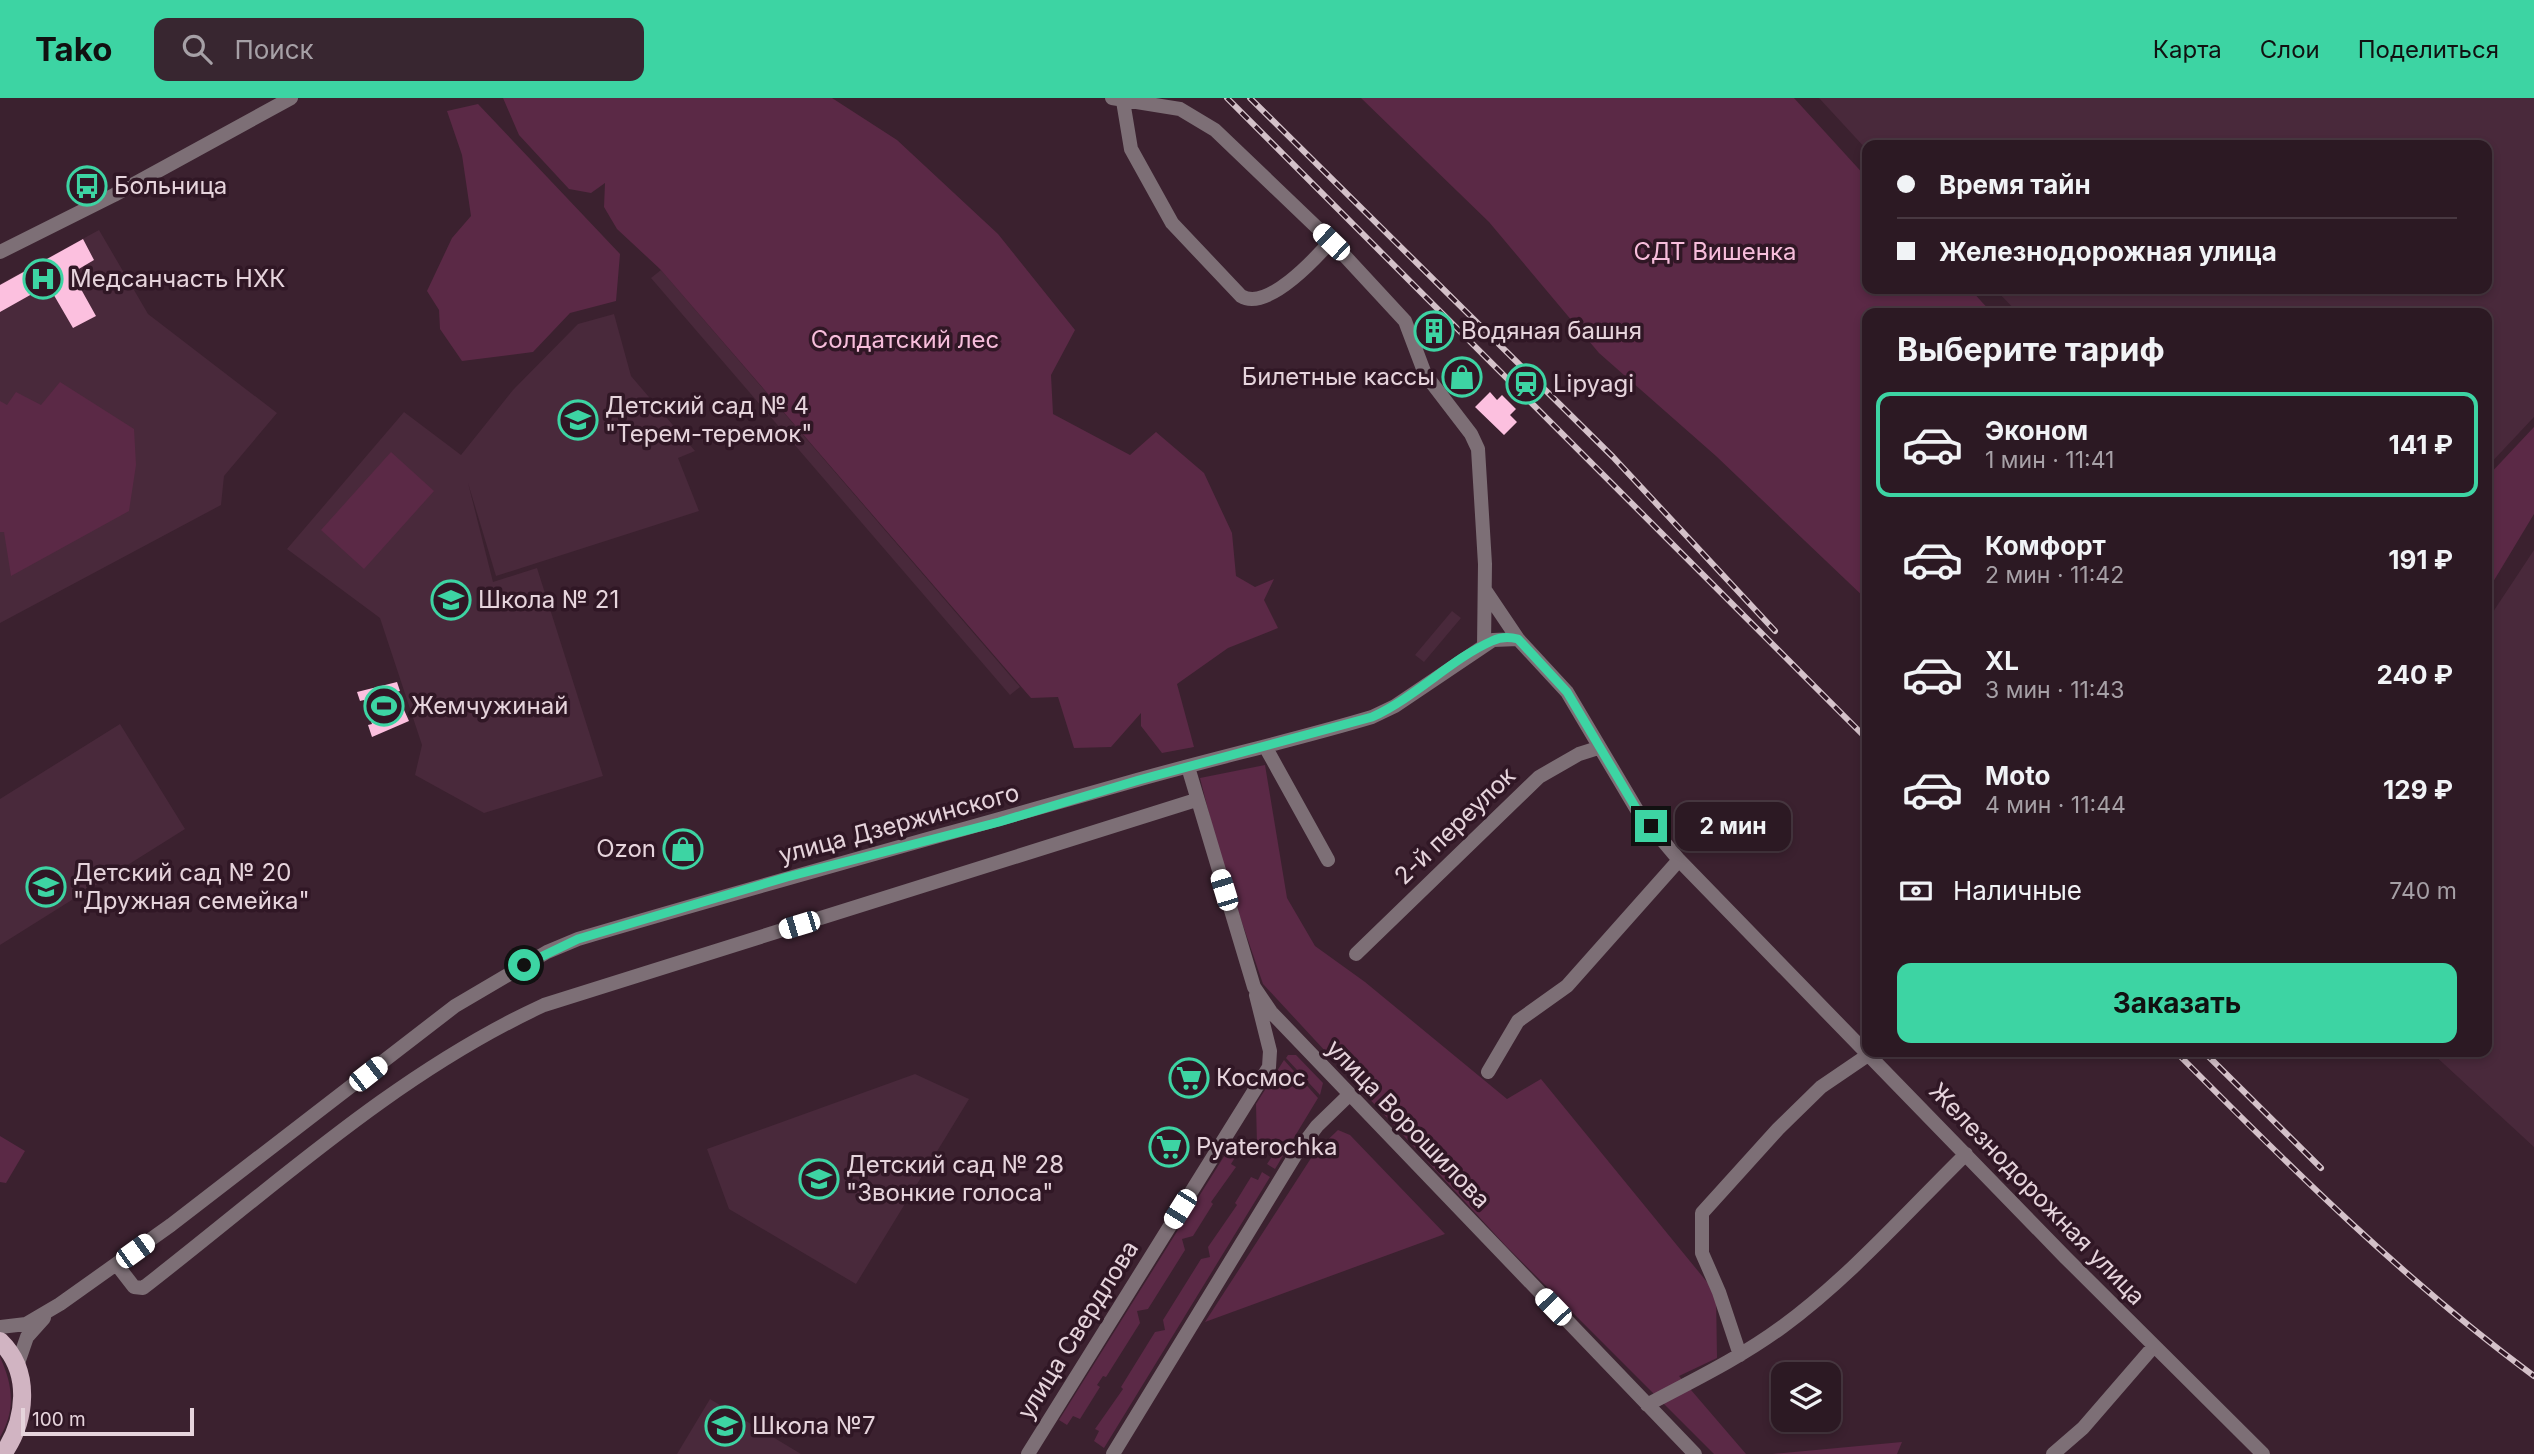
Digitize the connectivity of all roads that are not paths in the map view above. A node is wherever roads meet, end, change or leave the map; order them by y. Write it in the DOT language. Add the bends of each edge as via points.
graph roads {
  1 [pos="290,98"];
  2 [pos="1118,99"];
  3 [pos="1331,242"];
  4 [pos="0,252"];
  5 [pos="1485,590"];
  6 [pos="1518,639"];
  7 [pos="1483,646"];
  8 [pos="1266,748"];
  9 [pos="1598,748"];
  10 [pos="1188,768"];
  11 [pos="1196,800"];
  12 [pos="1328,860"];
  13 [pos="1679,860"];
  14 [pos="1356,954"];
  15 [pos="1254,987"];
  16 [pos="1862,1049"];
  17 [pos="1865,1057"];
  18 [pos="1870,1057"];
  19 [pos="1488,1072"];
  20 [pos="1349,1095"];
  21 [pos="1966,1154"];
  22 [pos="117,1265"];
  23 [pos="55,1307"];
  24 [pos="0,1327"];
  25 [pos="0,1341"];
  26 [pos="2154,1346"];
  27 [pos="1740,1355"];
  28 [pos="17,1366"];
  29 [pos="1647,1405"];
  30 [pos="11,1449"];
  31 [pos="1028,1454"];
  32 [pos="1113,1454"];
  33 [pos="1695,1454"];
  34 [pos="2053,1454"];
  35 [pos="2263,1454"];
  1 -- 4 [label="street"];
  2 -- 3 [label="street" via="1180,109 1215,130"];
  2 -- 3 [label="street" via="1131,149 1172,223 1241,296 1267,296 1304,271"];
  3 -- 5 [label="street" via="1405,321 1425,374 1471,434 1480,466"];
  5 -- 6 [label="street, Железнодорожная улица"];
  5 -- 7 [label="street"];
  6 -- 7 [label="street, улица Дзержинского" via="1502,638"];
  6 -- 9 [label="street, Железнодорожная улица" via="1567,692"];
  7 -- 8 [label="street, улица Дзержинского" via="1372,717"];
  8 -- 10 [label="street, улица Дзержинского"];
  8 -- 12 [label="street"];
  9 -- 13 [label="street, Железнодорожная улица" via="1637,810"];
  9 -- 14 [label="street, 2-й переулок" via="1539,777"];
  10 -- 11 [label="street, улица Ворошилова"];
  10 -- 22 [label="street, улица Дзержинского" via="787,877 547,952 455,1006"];
  11 -- 15 [label="street, улица Ворошилова"];
  11 -- 22 [label="street" via="544,1005 497,1027 410,1083 143,1288 134,1287"];
  13 -- 16 [label="street, Железнодорожная улица"];
  13 -- 19 [label="street" via="1567,986 1518,1021"];
  15 -- 20 [label="street, улица Ворошилова" via="1289,1033"];
  15 -- 31 [label="street, улица Свердлова" via="1270,1051 1269,1067"];
  17 -- 27 [label="street" via="1821,1087 1702,1213 1702,1253"];
  18 -- 21 [label="street, Железнодорожная улица"];
  20 -- 29 [label="street, улица Ворошилова"];
  20 -- 32 [label="street" via="1329,1112 1296,1154"];
  21 -- 26 [label="street, Железнодорожная улица"];
  21 -- 27 [label="street" via="1826,1291"];
  22 -- 23 [label="street, улица Дзержинского"];
  23 -- 24 [label="street, улица Дзержинского" via="26,1324"];
  23 -- 28 [label="street, улица Дзержинского" via="27,1338"];
  25 -- 28 [label="main road"];
  26 -- 34 [label="street"];
  26 -- 35 [label="street, Железнодорожная улица"];
  27 -- 29 [label="street"];
  28 -- 30 [label="main road" via="23,1400"];
  29 -- 33 [label="street, улица Ворошилова"];
}
